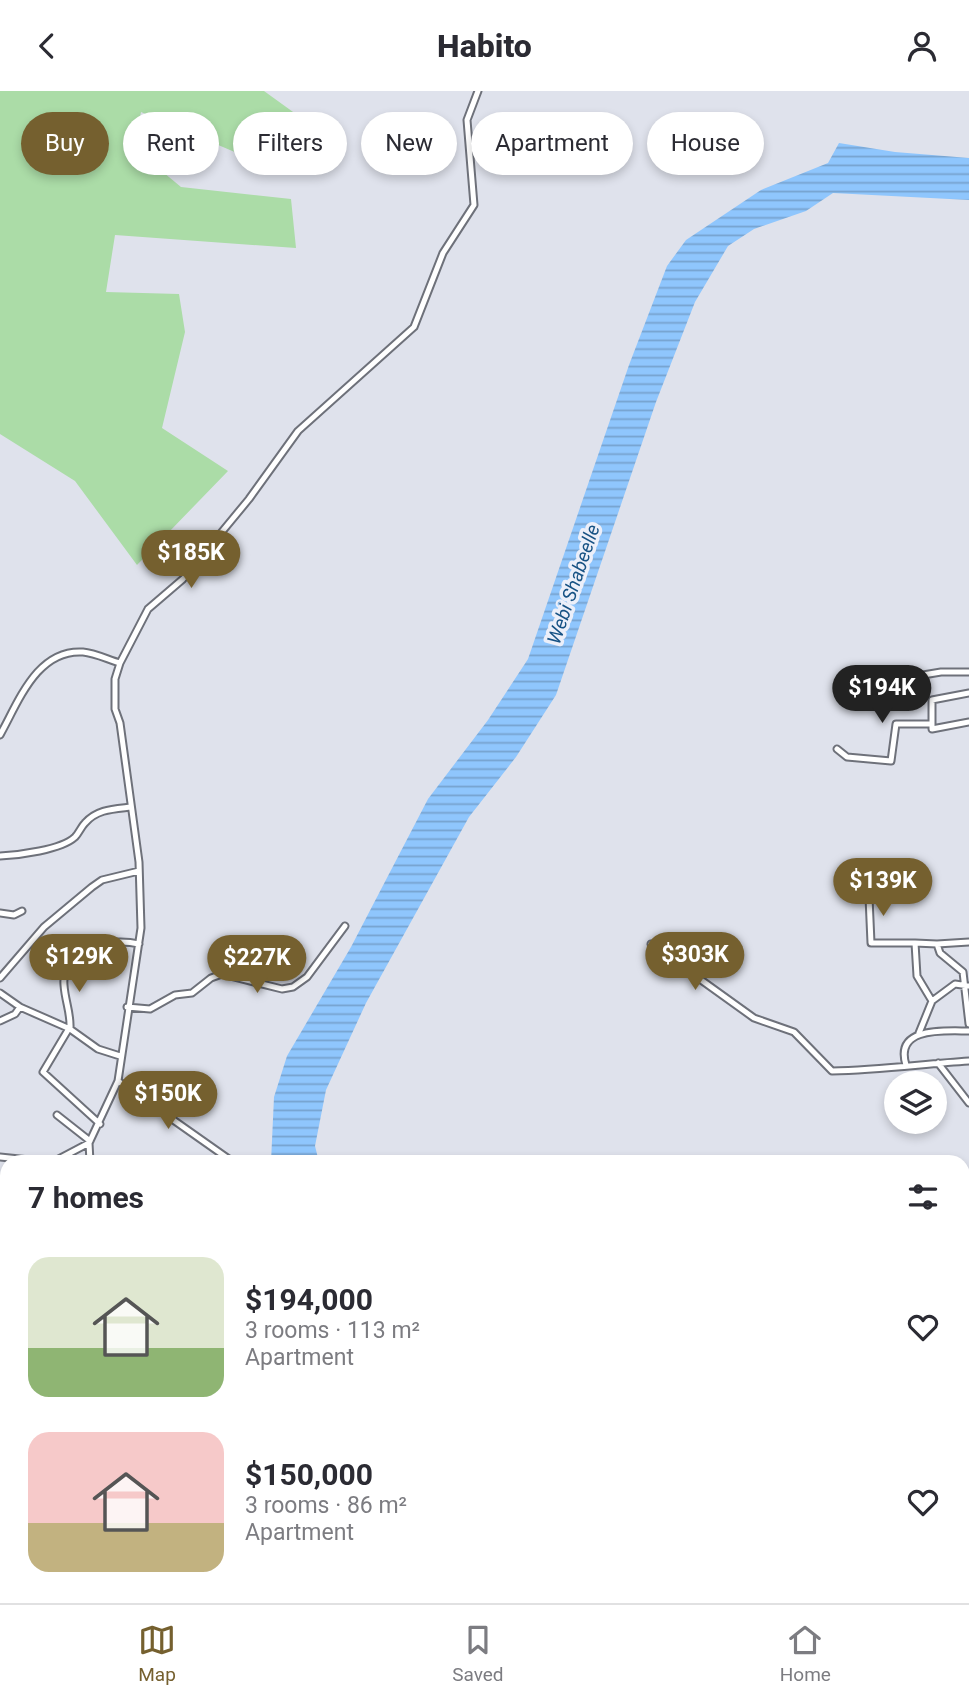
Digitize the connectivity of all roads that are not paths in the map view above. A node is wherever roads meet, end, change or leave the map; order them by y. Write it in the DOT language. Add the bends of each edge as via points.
graph roads {
  1 [pos="478,91"];
  2 [pos="120,663"];
  3 [pos="969,672"];
  4 [pos="969,693"];
  5 [pos="878,705"];
  6 [pos="969,722"];
  7 [pos="932,724"];
  8 [pos="0,734"];
  9 [pos="837,749"];
  10 [pos="131,807"];
  11 [pos="0,856"];
  12 [pos="139,871"];
  13 [pos="881,882"];
  14 [pos="22,911"];
  15 [pos="0,913"];
  16 [pos="345,926"];
  17 [pos="969,942"];
  18 [pos="915,943"];
  19 [pos="937,943"];
  20 [pos="139,944"];
  21 [pos="651,944"];
  22 [pos="0,978"];
  23 [pos="967,986"];
  24 [pos="0,993"];
  25 [pos="932,1001"];
  26 [pos="20,1007"];
  27 [pos="127,1007"];
  28 [pos="0,1021"];
  29 [pos="969,1024"];
  30 [pos="69,1030"];
  31 [pos="969,1031"];
  32 [pos="919,1033"];
  33 [pos="55,1038"];
  34 [pos="120,1056"];
  35 [pos="969,1061"];
  36 [pos="938,1063"];
  37 [pos="906,1065"];
  38 [pos="118,1081"];
  39 [pos="969,1103"];
  40 [pos="57,1115"];
  41 [pos="100,1124"];
  42 [pos="90,1142"];
  43 [pos="65,1155"];
  44 [pos="90,1155"];
  45 [pos="223,1155"];
  1 -- 2 [label="street" via="467,120 474,205 443,253 414,327 298,431 184,579 148,609"];
  2 -- 8 [label="street" via="83,652 47,661 29,682"];
  2 -- 10 [label="street" via="115,709"];
  3 -- 5 [label="street" via="893,680"];
  4 -- 7 [label="street" via="932,700"];
  6 -- 7 [label="street" via="932,729"];
  7 -- 9 [label="street" via="896,724 891,761 847,757"];
  10 -- 11 [label="street" via="98,812 76,837 59,846"];
  10 -- 12 [label="street"];
  12 -- 20 [label="street"];
  12 -- 22 [label="street" via="92,887 44,927"];
  13 -- 18 [label="street" via="883,894 869,897 871,943"];
  14 -- 15 [label="street"];
  16 -- 27 [label="street" via="307,977 293,987 282,989 222,974 192,993 175,995 150,1009"];
  17 -- 19 [label="street"];
  18 -- 19 [label="street"];
  18 -- 25 [label="street" via="918,976"];
  19 -- 23 [label="street" via="940,953 962,972"];
  20 -- 27 [label="street"];
  20 -- 30 [label="street" via="108,943 71,959 64,984 71,1014"];
  21 -- 37 [label="street" via="754,1018 794,1032 832,1071"];
  23 -- 25 [label="street" via="955,984"];
  23 -- 29 [label="street"];
  24 -- 26 [label="street"];
  25 -- 32 [label="street"];
  26 -- 28 [label="street"];
  26 -- 30 [label="street"];
  27 -- 34 [label="street"];
  30 -- 33 [label="street"];
  30 -- 34 [label="street" via="98,1049"];
  30 -- 41 [label="street" via="43,1072"];
  31 -- 32 [label="street"];
  32 -- 37 [label="street" via="902,1054"];
  34 -- 38 [label="street"];
  35 -- 36 [label="street"];
  36 -- 37 [label="street"];
  36 -- 39 [label="street"];
  38 -- 41 [label="street"];
  38 -- 45 [label="street"];
  40 -- 42 [label="street"];
  41 -- 42 [label="street"];
  42 -- 43 [label="street"];
  42 -- 44 [label="street"];
}
